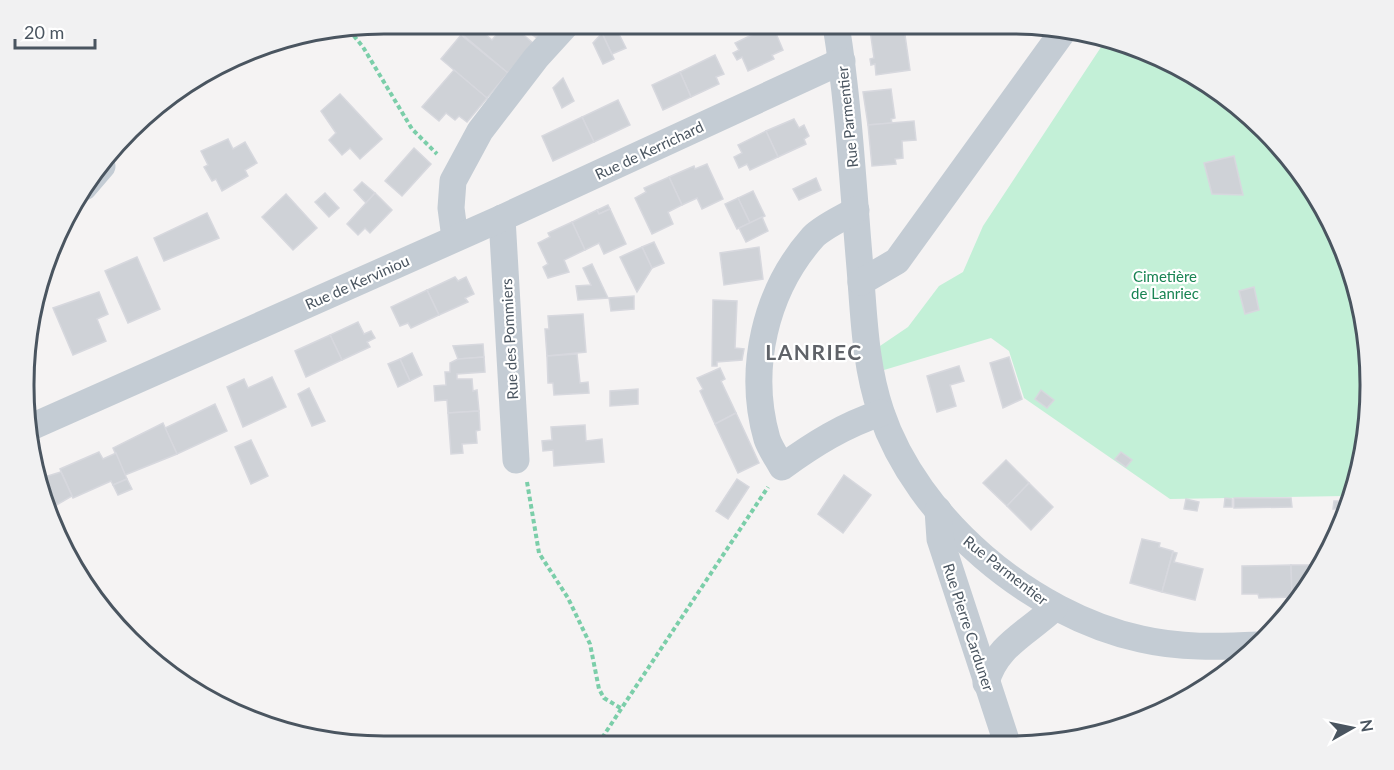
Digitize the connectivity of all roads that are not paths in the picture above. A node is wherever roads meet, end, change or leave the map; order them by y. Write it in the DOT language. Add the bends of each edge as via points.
graph roads {
  1 [pos="558,34"];
  2 [pos="838,34"];
  3 [pos="1058,38"];
  4 [pos="842,61"];
  5 [pos="856,210"];
  6 [pos="502,218"];
  7 [pos="455,238"];
  8 [pos="861,282"];
  9 [pos="881,412"];
  10 [pos="36,425"];
  11 [pos="516,460"];
  12 [pos="938,510"];
  13 [pos="1054,608"];
  14 [pos="1244,646"];
  15 [pos="986,683"];
  16 [pos="1005,736"];
  1 -- 7 [label="street" via="480,131 453,181"];
  2 -- 4 [label="street, Rue Parmentier"];
  3 -- 8 [label="street" via="897,261"];
  4 -- 5 [label="street, Rue Parmentier"];
  4 -- 6 [label="street, Rue de Kerrichard"];
  5 -- 8 [label="street, Rue Parmentier"];
  5 -- 9 [label="street" via="814,235 780,284 765,322 761,408 768,441 782,467 813,444"];
  6 -- 7 [label="street, Rue de Kerrichard"];
  6 -- 11 [label="street, Rue des Pommiers"];
  7 -- 10 [label="street, Rue de Kerviniou"];
  8 -- 9 [label="street, Rue Parmentier" via="863,333"];
  9 -- 12 [label="street, Rue Parmentier" via="915,478"];
  12 -- 13 [label="street, Rue Parmentier" via="975,550"];
  12 -- 15 [label="street, Rue Pierre Carduner" via="940,539"];
  13 -- 14 [label="street, Rue Parmentier" via="1102,628 1159,643"];
  13 -- 15 [label="street, Rue Parmentier" via="995,658"];
  15 -- 16 [label="street, Rue Pierre Carduner"];
}
